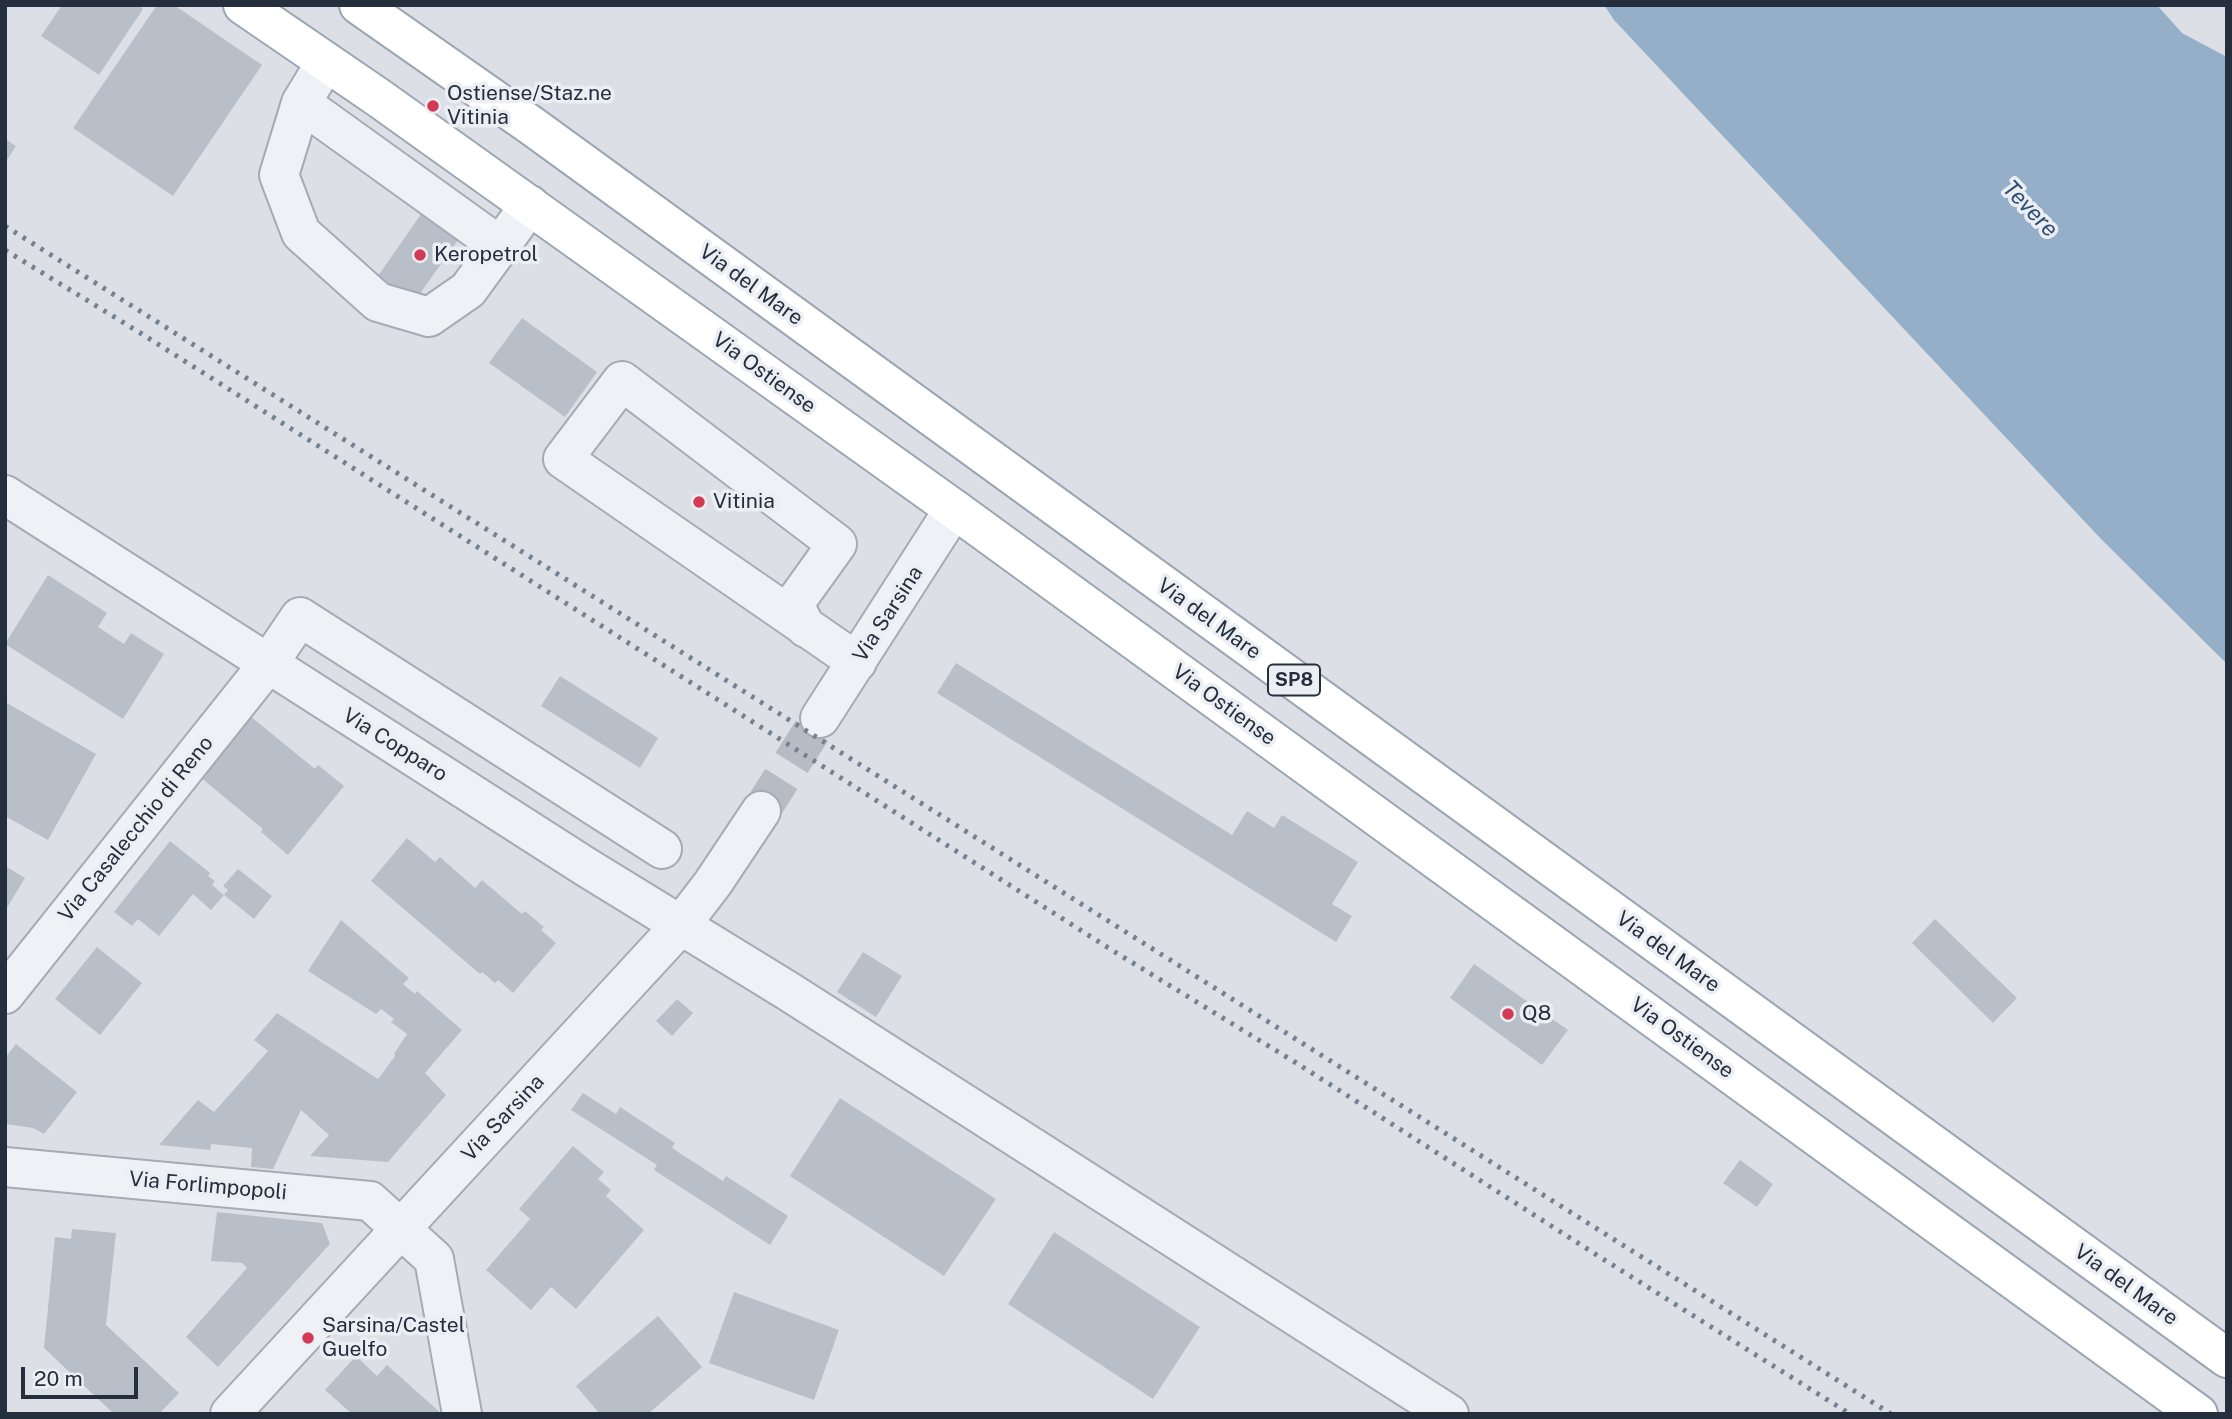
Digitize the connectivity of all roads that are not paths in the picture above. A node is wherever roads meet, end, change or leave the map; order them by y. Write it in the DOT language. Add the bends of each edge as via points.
graph roads {
  1 [pos="243,5"];
  2 [pos="359,5"];
  3 [pos="326,62"];
  4 [pos="301,103"];
  5 [pos="530,205"];
  6 [pos="500,246"];
  7 [pos="5,495"];
  8 [pos="954,509"];
  9 [pos="806,628"];
  10 [pos="857,662"];
  11 [pos="268,664"];
  12 [pos="820,718"];
  13 [pos="589,802"];
  14 [pos="761,811"];
  15 [pos="662,849"];
  16 [pos="560,850"];
  17 [pos="680,926"];
  18 [pos="5,994"];
  19 [pos="5,1167"];
  20 [pos="401,1229"];
  21 [pos="2227,1359"];
  22 [pos="230,1414"];
  23 [pos="462,1414"];
  24 [pos="1449,1414"];
  25 [pos="2198,1414"];
  1 -- 3 [label="main road, Via Ostiense"];
  2 -- 21 [label="main road, Via del Mare / SP8"];
  3 -- 4 [label="street"];
  3 -- 5 [label="main road, Via Ostiense"];
  4 -- 6 [label="street"];
  4 -- 6 [label="street" via="279,175 301,233 378,302 429,317 468,290"];
  5 -- 6 [label="street"];
  5 -- 8 [label="main road, Via Ostiense"];
  7 -- 11 [label="street, Via Copparo"];
  8 -- 10 [label="street, Via Sarsina"];
  8 -- 25 [label="main road, Via Ostiense"];
  9 -- 9 [label="street" via="794,604 837,544 622,381 563,459"];
  9 -- 10 [label="street"];
  10 -- 12 [label="street, Via Sarsina"];
  11 -- 13 [label="street, Via Casalecchio di Reno" via="300,617"];
  11 -- 16 [label="street, Via Copparo"];
  11 -- 18 [label="street, Via Casalecchio di Reno"];
  13 -- 15 [label="street"];
  13 -- 16 [label="street"];
  14 -- 17 [label="street, Via Sarsina"];
  16 -- 17 [label="street, Via Copparo"];
  17 -- 20 [label="street, Via Sarsina"];
  17 -- 24 [label="street, Via Copparo"];
  19 -- 20 [label="street, Via Forlimpopoli" via="370,1201"];
  20 -- 22 [label="street, Via Sarsina"];
  20 -- 23 [label="street, Via Forlimpopoli" via="434,1259"];
}
